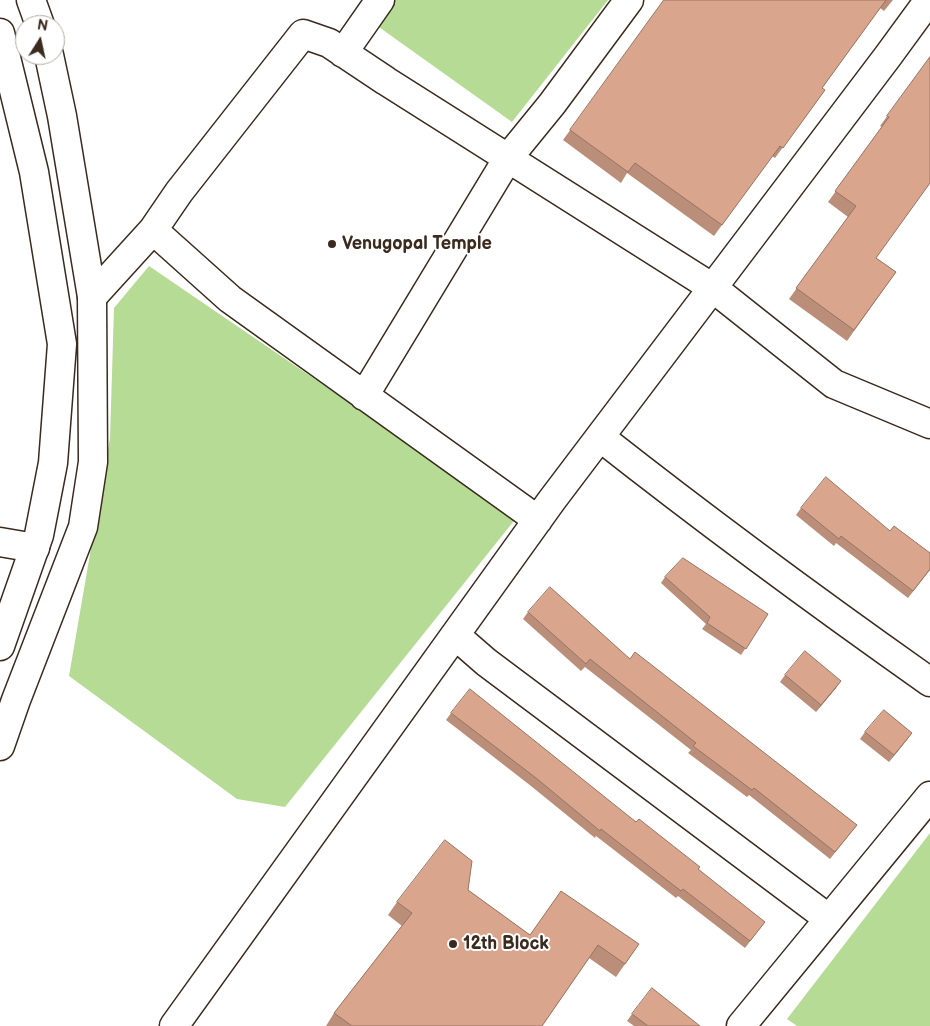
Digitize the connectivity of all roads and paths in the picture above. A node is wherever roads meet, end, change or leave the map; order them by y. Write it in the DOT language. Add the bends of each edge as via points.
graph roads {
  1 [pos="30,0"];
  2 [pos="380,0"];
  3 [pos="629,0"];
  4 [pos="929,0"];
  5 [pos="36,15"];
  6 [pos="0,33"];
  7 [pos="344,53"];
  8 [pos="51,65"];
  9 [pos="508,158"];
  10 [pos="153,230"];
  11 [pos="713,288"];
  12 [pos="92,297"];
  13 [pos="364,396"];
  14 [pos="930,424"];
  15 [pos="600,437"];
  16 [pos="538,520"];
  17 [pos="0,542"];
  18 [pos="35,548"];
  19 [pos="455,635"];
  20 [pos="0,646"];
  21 [pos="930,682"];
  22 [pos="0,746"];
  23 [pos="930,796"];
  24 [pos="829,919"];
  25 [pos="174,1026"];
  26 [pos="741,1026"];
  1 -- 5 [label="street"];
  2 -- 7 [label="street"];
  3 -- 9 [label="street"];
  4 -- 11 [label="street"];
  6 -- 18 [label="street" via="34,172 62,344 53,463"];
  7 -- 9 [label="street"];
  7 -- 10 [label="street" via="329,43 303,34"];
  8 -- 12 [label="street"];
  9 -- 11 [label="street"];
  9 -- 13 [label="street"];
  10 -- 12 [label="street"];
  10 -- 13 [label="street" via="230,299"];
  11 -- 14 [label="street" via="834,384"];
  11 -- 15 [label="street"];
  12 -- 22 [label="street" via="94,462 83,527"];
  13 -- 16 [label="street"];
  15 -- 16 [label="street"];
  15 -- 21 [label="street" via="705,520"];
  16 -- 19 [label="street"];
  17 -- 18 [label="street"];
  18 -- 20 [label="street"];
  19 -- 24 [label="street" via="486,662"];
  19 -- 25 [label="street"];
  23 -- 24 [label="street"];
  24 -- 26 [label="street"];
}
